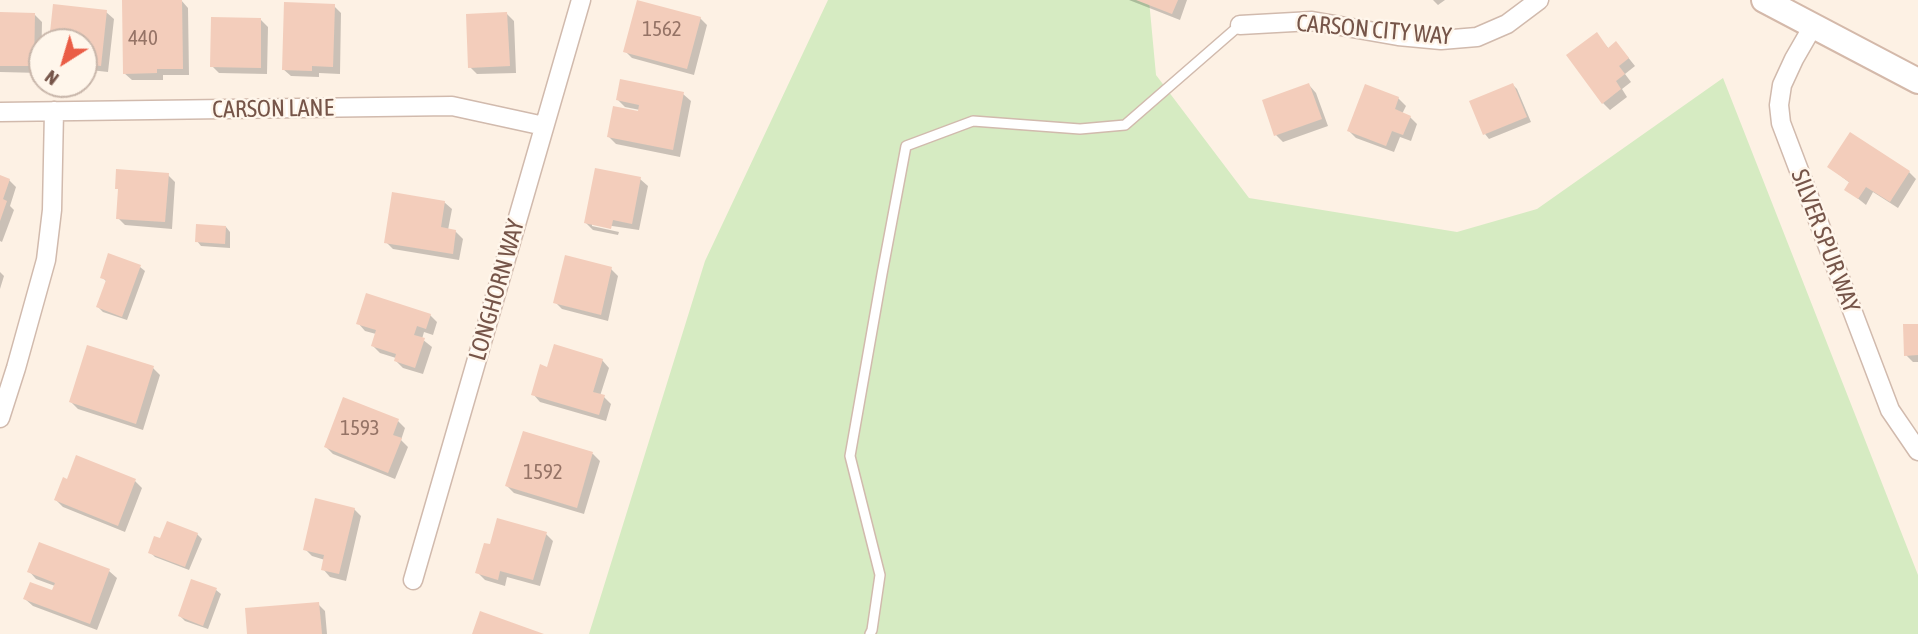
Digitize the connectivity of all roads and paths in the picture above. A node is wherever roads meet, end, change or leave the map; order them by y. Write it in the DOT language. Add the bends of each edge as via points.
graph roads {
  1 [pos="581,0"];
  2 [pos="1539,0"];
  3 [pos="1764,0"];
  4 [pos="1240,25"];
  5 [pos="1813,26"];
  6 [pos="1918,81"];
  7 [pos="54,111"];
  8 [pos="0,112"];
  9 [pos="544,126"];
  10 [pos="0,418"];
  11 [pos="1918,452"];
  12 [pos="413,580"];
  13 [pos="870,634"];
  1 -- 9 [label="street, LONGHORN WAY"];
  2 -- 4 [label="street, CARSON CITY WAY" via="1507,24 1477,37 1398,36 1312,20"];
  3 -- 5 [label="street"];
  4 -- 13 [label="lane" via="1125,125 1080,130 973,121 906,146 850,456 880,575"];
  5 -- 6 [label="street"];
  5 -- 11 [label="street, SILVER SPUR WAY" via="1782,85 1781,122 1890,410"];
  7 -- 8 [label="street, CARSON LANE"];
  7 -- 9 [label="street, CARSON LANE" via="452,106"];
  7 -- 10 [label="street" via="46,260"];
  9 -- 12 [label="street, LONGHORN WAY"];
}
